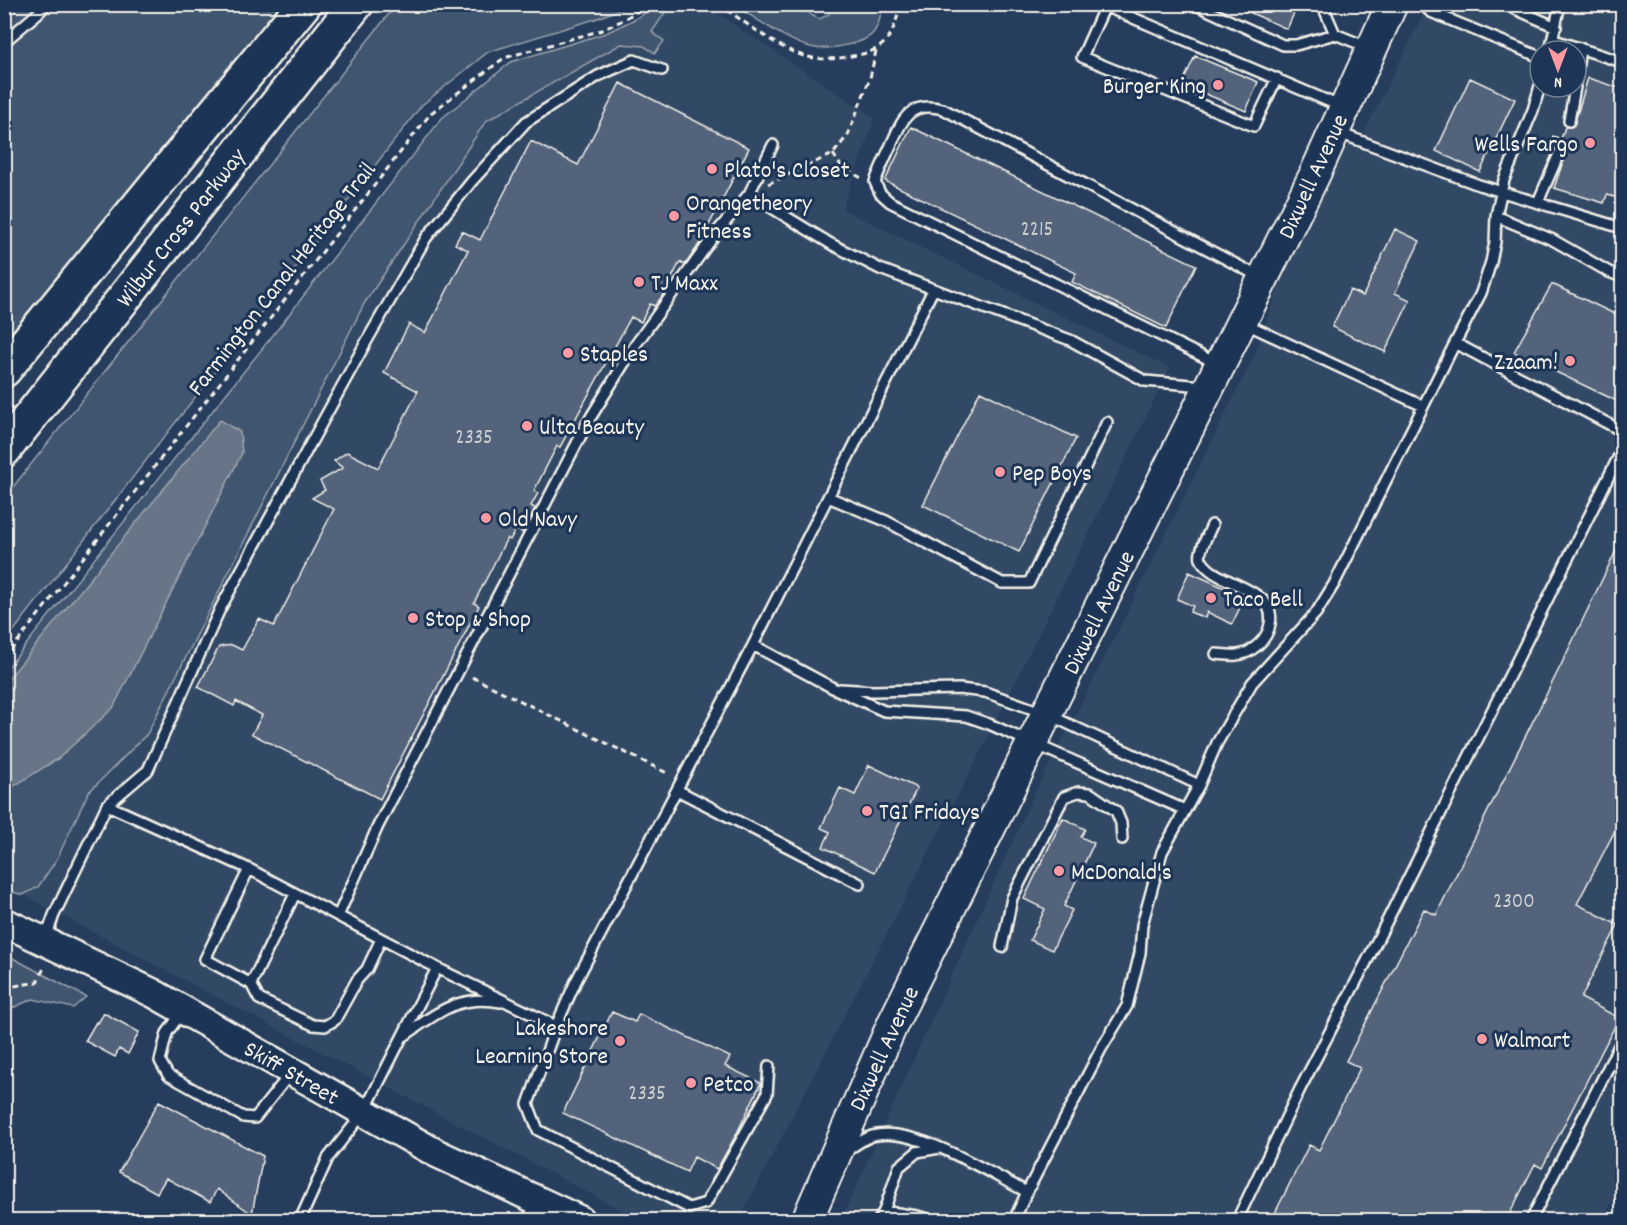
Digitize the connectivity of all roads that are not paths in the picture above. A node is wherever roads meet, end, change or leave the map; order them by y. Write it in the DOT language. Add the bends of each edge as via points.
graph roads {
  1 [pos="46,4"];
  2 [pos="304,4"];
  3 [pos="356,4"];
  4 [pos="1194,4"];
  5 [pos="1322,4"];
  6 [pos="1392,4"];
  7 [pos="1421,4"];
  8 [pos="1504,4"];
  9 [pos="1560,4"];
  10 [pos="1556,27"];
  11 [pos="1335,34"];
  12 [pos="1554,39"];
  13 [pos="4,42"];
  14 [pos="1372,49"];
  15 [pos="1588,51"];
  16 [pos="1528,52"];
  17 [pos="1623,62"];
  18 [pos="662,70"];
  19 [pos="1277,78"];
  20 [pos="1536,99"];
  21 [pos="1573,99"];
  22 [pos="1339,120"];
  23 [pos="1569,121"];
  24 [pos="773,145"];
  25 [pos="1559,154"];
  26 [pos="1501,192"];
  27 [pos="749,194"];
  28 [pos="1538,202"];
  29 [pos="1496,216"];
  30 [pos="1623,228"];
  31 [pos="1623,277"];
  32 [pos="1263,279"];
  33 [pos="933,290"];
  34 [pos="1241,322"];
  35 [pos="1455,343"];
  36 [pos="4,370"];
  37 [pos="1215,375"];
  38 [pos="1423,406"];
  39 [pos="1107,422"];
  40 [pos="1623,431"];
  41 [pos="4,450"];
  42 [pos="1623,450"];
  43 [pos="828,496"];
  44 [pos="1212,525"];
  45 [pos="753,645"];
  46 [pos="1216,654"];
  47 [pos="833,688"];
  48 [pos="1047,714"];
  49 [pos="1032,743"];
  50 [pos="1199,785"];
  51 [pos="677,790"];
  52 [pos="107,805"];
  53 [pos="1185,810"];
  54 [pos="1122,839"];
  55 [pos="249,869"];
  56 [pos="860,884"];
  57 [pos="295,894"];
  58 [pos="338,916"];
  59 [pos="4,922"];
  60 [pos="381,939"];
  61 [pos="44,941"];
  62 [pos="1002,947"];
  63 [pos="437,968"];
  64 [pos="251,984"];
  65 [pos="510,1004"];
  66 [pos="184,1010"];
  67 [pos="556,1026"];
  68 [pos="402,1037"];
  69 [pos="1623,1040"];
  70 [pos="769,1066"];
  71 [pos="292,1071"];
  72 [pos="364,1113"];
  73 [pos="939,1148"];
  74 [pos="825,1177"];
  75 [pos="1027,1192"];
  76 [pos="533,1211"];
  77 [pos="884,1211"];
  78 [pos="300,1221"];
  79 [pos="580,1221"];
  80 [pos="807,1221"];
  81 [pos="879,1221"];
  82 [pos="931,1221"];
  83 [pos="1014,1221"];
  84 [pos="1237,1221"];
  85 [pos="1531,1221"];
  1 -- 13 [label="lane"];
  2 -- 36 [label="highway, Wilbur Cross Parkway"];
  3 -- 41 [label="highway, Wilbur Cross Parkway"];
  4 -- 11 [label="lane" via="1284,45"];
  5 -- 11 [label="lane"];
  6 -- 14 [label="main road, Dixwell Avenue"];
  7 -- 16 [label="lane" via="1431,12"];
  8 -- 10 [label="lane"];
  9 -- 10 [label="lane"];
  10 -- 12 [label="lane"];
  11 -- 14 [label="lane"];
  14 -- 22 [label="main road, Dixwell Avenue"];
  15 -- 17 [label="lane"];
  18 -- 52 [label="lane" via="634,60 598,76 526,122 426,238 220,609 148,770"];
  19 -- 19 [label="lane" via="1105,6 1082,57 1254,126"];
  19 -- 22 [label="lane"];
  20 -- 26 [label="lane"];
  21 -- 23 [label="lane"];
  22 -- 26 [label="lane"];
  22 -- 32 [label="main road, Dixwell Avenue"];
  24 -- 27 [label="lane"];
  25 -- 28 [label="lane"];
  26 -- 28 [label="lane"];
  26 -- 29 [label="lane"];
  27 -- 33 [label="lane" via="831,244"];
  27 -- 58 [label="lane" via="636,344 589,420 378,826"];
  28 -- 30 [label="lane"];
  29 -- 31 [label="lane" via="1553,240"];
  29 -- 35 [label="lane" via="1495,242 1481,293"];
  32 -- 34 [label="main road, Dixwell Avenue"];
  32 -- 37 [label="lane" via="953,114 928,105 903,118 875,182 890,202"];
  33 -- 37 [label="lane" via="1070,340 1145,381"];
  33 -- 43 [label="lane"];
  34 -- 37 [label="main road, Dixwell Avenue"];
  34 -- 38 [label="lane"];
  35 -- 38 [label="lane"];
  35 -- 40 [label="lane"];
  37 -- 48 [label="main road, Dixwell Avenue"];
  38 -- 50 [label="lane" via="1334,584 1316,613 1251,682"];
  39 -- 43 [label="lane" via="1029,583 1002,583 885,521"];
  42 -- 84 [label="lane"];
  43 -- 45 [label="lane"];
  44 -- 46 [label="lane" via="1201,561 1262,598 1271,615 1269,630 1256,647 1239,656"];
  45 -- 47 [label="lane"];
  45 -- 51 [label="lane"];
  47 -- 48 [label="lane" via="985,692"];
  47 -- 49 [label="lane" via="884,711 966,716"];
  48 -- 49 [label="main road, Dixwell Avenue"];
  48 -- 50 [label="lane"];
  49 -- 53 [label="lane"];
  49 -- 74 [label="main road, Dixwell Avenue" via="893,1023"];
  50 -- 53 [label="lane"];
  51 -- 56 [label="lane"];
  51 -- 67 [label="lane"];
  52 -- 55 [label="lane"];
  52 -- 61 [label="lane"];
  53 -- 75 [label="lane" via="1162,852 1142,925 1140,953 1127,1006"];
  54 -- 62 [label="lane" via="1116,811 1090,793 1064,797 1012,898"];
  55 -- 57 [label="lane"];
  55 -- 64 [label="lane" via="205,959"];
  57 -- 58 [label="lane"];
  57 -- 64 [label="lane"];
  58 -- 60 [label="lane"];
  59 -- 61 [label="main road, Skiff Street"];
  60 -- 63 [label="lane"];
  60 -- 64 [label="lane" via="335,1020 325,1026 313,1025 259,999"];
  61 -- 66 [label="main road, Skiff Street"];
  63 -- 65 [label="lane"];
  63 -- 68 [label="lane"];
  65 -- 67 [label="lane"];
  65 -- 68 [label="lane" via="478,1000 452,1005"];
  66 -- 71 [label="main road, Skiff Street"];
  66 -- 71 [label="lane" via="167,1033 159,1062 168,1075 243,1117 255,1118"];
  67 -- 70 [label="lane" via="528,1104 538,1130 689,1208 706,1203 767,1094"];
  68 -- 72 [label="lane"];
  69 -- 85 [label="lane"];
  71 -- 72 [label="main road, Skiff Street"];
  72 -- 76 [label="main road, Skiff Street"];
  72 -- 78 [label="lane" via="328,1158"];
  73 -- 74 [label="lane" via="901,1135 872,1136 849,1149"];
  73 -- 75 [label="lane"];
  73 -- 77 [label="lane" via="916,1152 899,1167"];
  74 -- 80 [label="main road, Dixwell Avenue"];
  75 -- 83 [label="lane"];
  76 -- 79 [label="main road, Skiff Street"];
  77 -- 81 [label="lane"];
  77 -- 82 [label="lane"];
}
